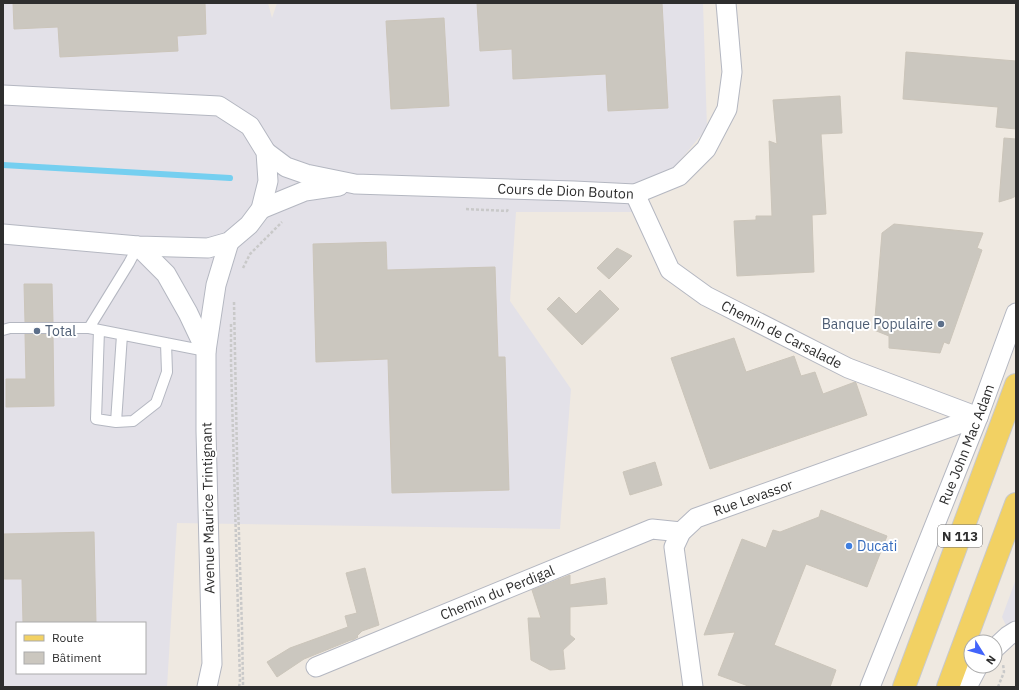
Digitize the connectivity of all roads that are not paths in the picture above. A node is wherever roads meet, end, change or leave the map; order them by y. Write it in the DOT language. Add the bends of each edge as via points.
graph roads {
  1 [pos="726,3"];
  2 [pos="4,94"];
  3 [pos="266,152"];
  4 [pos="355,184"];
  5 [pos="635,194"];
  6 [pos="261,210"];
  7 [pos="3,234"];
  8 [pos="229,242"];
  9 [pos="138,246"];
  10 [pos="1016,313"];
  11 [pos="6,326"];
  12 [pos="94,329"];
  13 [pos="122,334"];
  14 [pos="166,343"];
  15 [pos="206,351"];
  16 [pos="1016,384"];
  17 [pos="978,418"];
  18 [pos="116,422"];
  19 [pos="1016,504"];
  20 [pos="681,532"];
  21 [pos="1016,631"];
  22 [pos="1003,641"];
  23 [pos="212,664"];
  24 [pos="316,667"];
  25 [pos="974,674"];
  26 [pos="207,687"];
  27 [pos="219,687"];
  28 [pos="693,687"];
  29 [pos="870,687"];
  30 [pos="904,687"];
  31 [pos="948,687"];
  32 [pos="967,687"];
  1 -- 5 [label="street, Cours de Dion Bouton" via="732,72 727,109 706,149 679,176"];
  2 -- 3 [label="street" via="219,106 250,126"];
  3 -- 4 [label="street, Cours de Dion Bouton" via="286,167 306,174"];
  3 -- 6 [label="street" via="268,181"];
  4 -- 5 [label="street, Cours de Dion Bouton"];
  4 -- 6 [label="street, Cours de Dion Bouton" via="304,191"];
  5 -- 17 [label="street, Chemin de Carsalade" via="670,270 706,296 848,368"];
  6 -- 8 [label="street" via="249,225"];
  7 -- 9 [label="street"];
  8 -- 9 [label="street" via="208,248"];
  8 -- 15 [label="street, Avenue Maurice Trintignant" via="216,285"];
  9 -- 12 [label="lane"];
  9 -- 15 [label="street, Avenue Maurice Trintignant" via="166,274"];
  10 -- 17 [label="street, Rue John Mac Adam"];
  11 -- 12 [label="lane"];
  12 -- 13 [label="lane"];
  12 -- 18 [label="lane" via="96,419"];
  13 -- 14 [label="lane"];
  13 -- 18 [label="lane"];
  14 -- 15 [label="lane"];
  14 -- 18 [label="lane" via="167,372 156,403 133,421"];
  15 -- 23 [label="street, Avenue Maurice Trintignant"];
  16 -- 30 [label="main road, N 113"];
  17 -- 20 [label="street, Rue Levassor" via="696,518"];
  17 -- 29 [label="street, Rue John Mac Adam"];
  19 -- 31 [label="main road, N 113"];
  20 -- 24 [label="street, Chemin du Perdigal" via="652,529"];
  20 -- 28 [label="street, Rue Levassor" via="674,547"];
  21 -- 22 [label="street"];
  23 -- 26 [label="street, Avenue Maurice Trintignant"];
  23 -- 27 [label="street, Avenue Maurice Trintignant"];
  25 -- 32 [label="street"];
}
